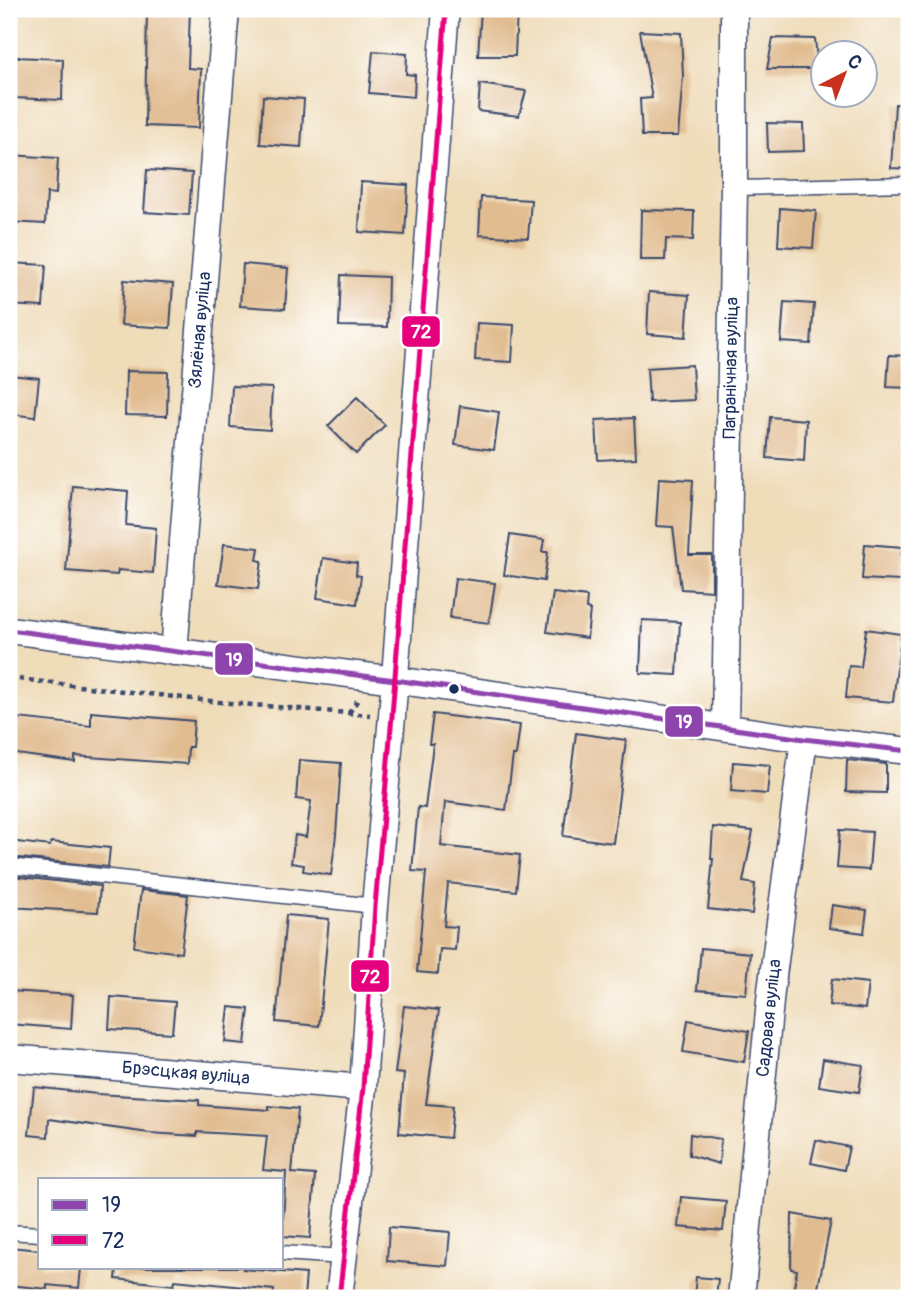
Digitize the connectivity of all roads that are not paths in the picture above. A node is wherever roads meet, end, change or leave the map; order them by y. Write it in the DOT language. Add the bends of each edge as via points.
graph roads {
  1 [pos="226,9"];
  2 [pos="446,9"];
  3 [pos="734,9"];
  4 [pos="909,184"];
  5 [pos="734,188"];
  6 [pos="9,630"];
  7 [pos="174,652"];
  8 [pos="395,680"];
  9 [pos="725,727"];
  10 [pos="804,739"];
  11 [pos="909,751"];
  12 [pos="9,866"];
  13 [pos="375,906"];
  14 [pos="9,1058"];
  15 [pos="363,1088"];
  16 [pos="9,1232"];
  17 [pos="38,1234"];
  18 [pos="284,1253"];
  19 [pos="344,1257"];
  20 [pos="339,1298"];
  21 [pos="741,1298"];
  1 -- 7 [label="street, Зялёная вуліца"];
  2 -- 8 [label="street"];
  3 -- 5 [label="street, Пагранічная вуліца"];
  4 -- 5 [label="lane"];
  5 -- 9 [label="street, Пагранічная вуліца"];
  6 -- 7 [label="street"];
  7 -- 8 [label="street"];
  8 -- 9 [label="street"];
  8 -- 13 [label="street"];
  9 -- 10 [label="street"];
  10 -- 11 [label="street"];
  10 -- 21 [label="street, Садовая вуліца" via="771,991"];
  12 -- 13 [label="lane"];
  13 -- 15 [label="street"];
  14 -- 15 [label="street, Брэсцкая вуліца"];
  15 -- 19 [label="street"];
  16 -- 17 [label="lane"];
  18 -- 19 [label="lane"];
  19 -- 20 [label="street"];
}
